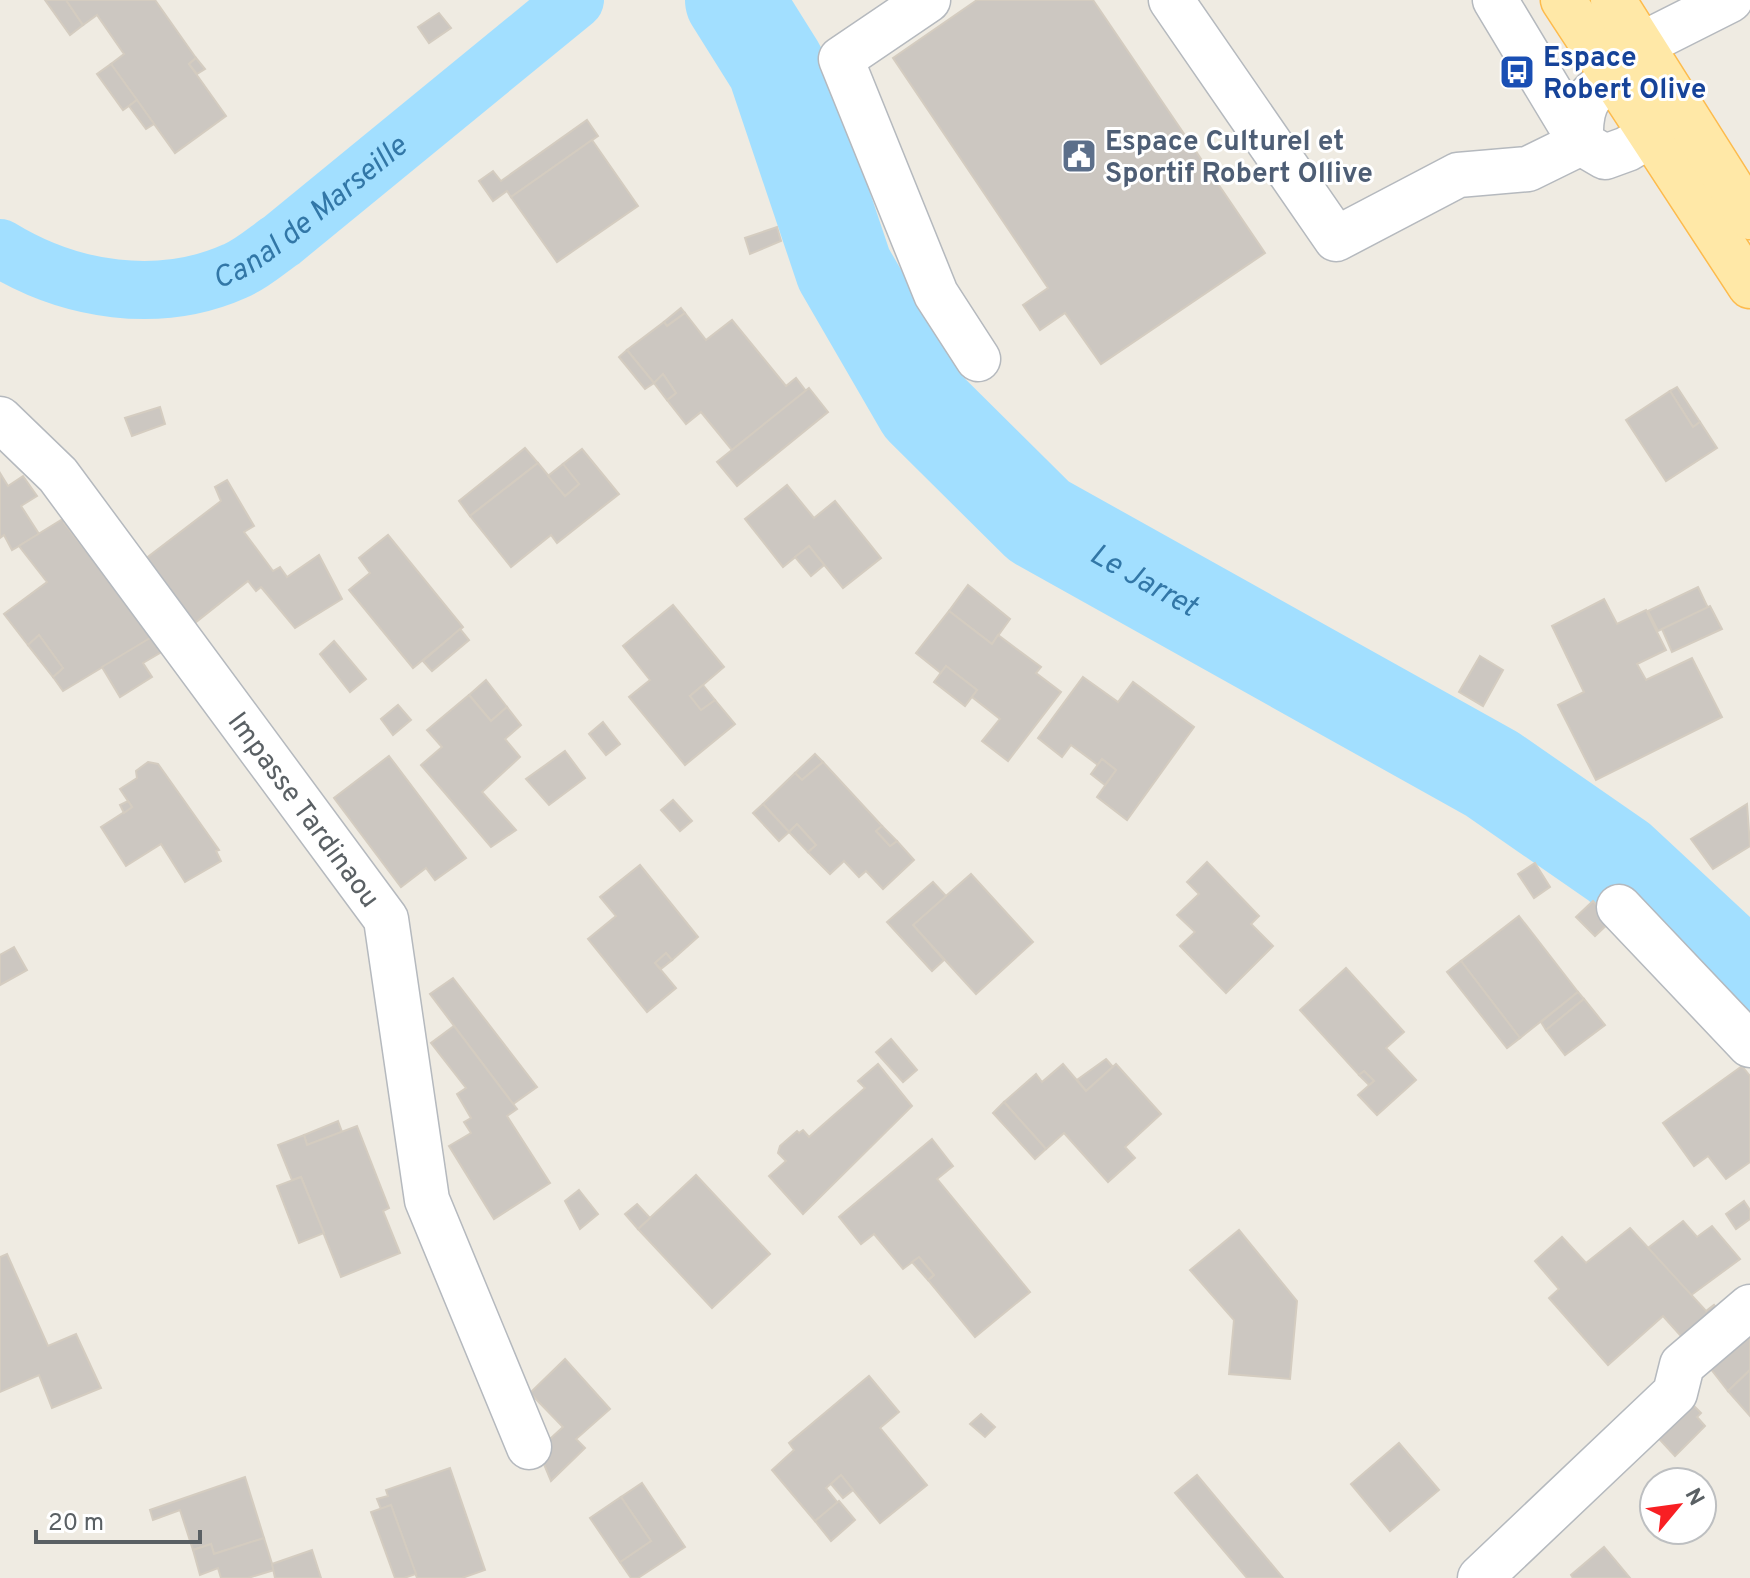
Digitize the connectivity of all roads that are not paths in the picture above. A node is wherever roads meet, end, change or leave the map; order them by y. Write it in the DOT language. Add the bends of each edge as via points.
graph roads {
  1 [pos="928,0"];
  2 [pos="1171,0"];
  3 [pos="1495,0"];
  4 [pos="1563,0"];
  5 [pos="1613,0"];
  6 [pos="1730,0"];
  7 [pos="1642,44"];
  8 [pos="1610,74"];
  9 [pos="1668,125"];
  10 [pos="1581,143"];
  11 [pos="1750,217"];
  12 [pos="1750,286"];
  13 [pos="978,359"];
  14 [pos="0,419"];
  15 [pos="1619,907"];
  16 [pos="1750,1045"];
  17 [pos="1750,1307"];
  18 [pos="529,1447"];
  19 [pos="1480,1578"];
  1 -- 13 [label="street" via="841,59 936,294"];
  2 -- 10 [label="street" via="1336,239 1458,175 1528,169"];
  3 -- 10 [label="street"];
  4 -- 8 [label="main road"];
  5 -- 7 [label="main road"];
  6 -- 7 [label="street"];
  7 -- 8 [label="street"];
  7 -- 9 [label="main road"];
  8 -- 9 [label="main road"];
  8 -- 10 [label="street" via="1580,111"];
  9 -- 10 [label="street" via="1605,157"];
  9 -- 11 [label="main road"];
  9 -- 12 [label="main road"];
  14 -- 18 [label="street, Impasse Tardinaou" via="58,475 386,919 427,1200"];
  15 -- 16 [label="street"];
  17 -- 19 [label="street" via="1682,1365 1675,1393"];
}
